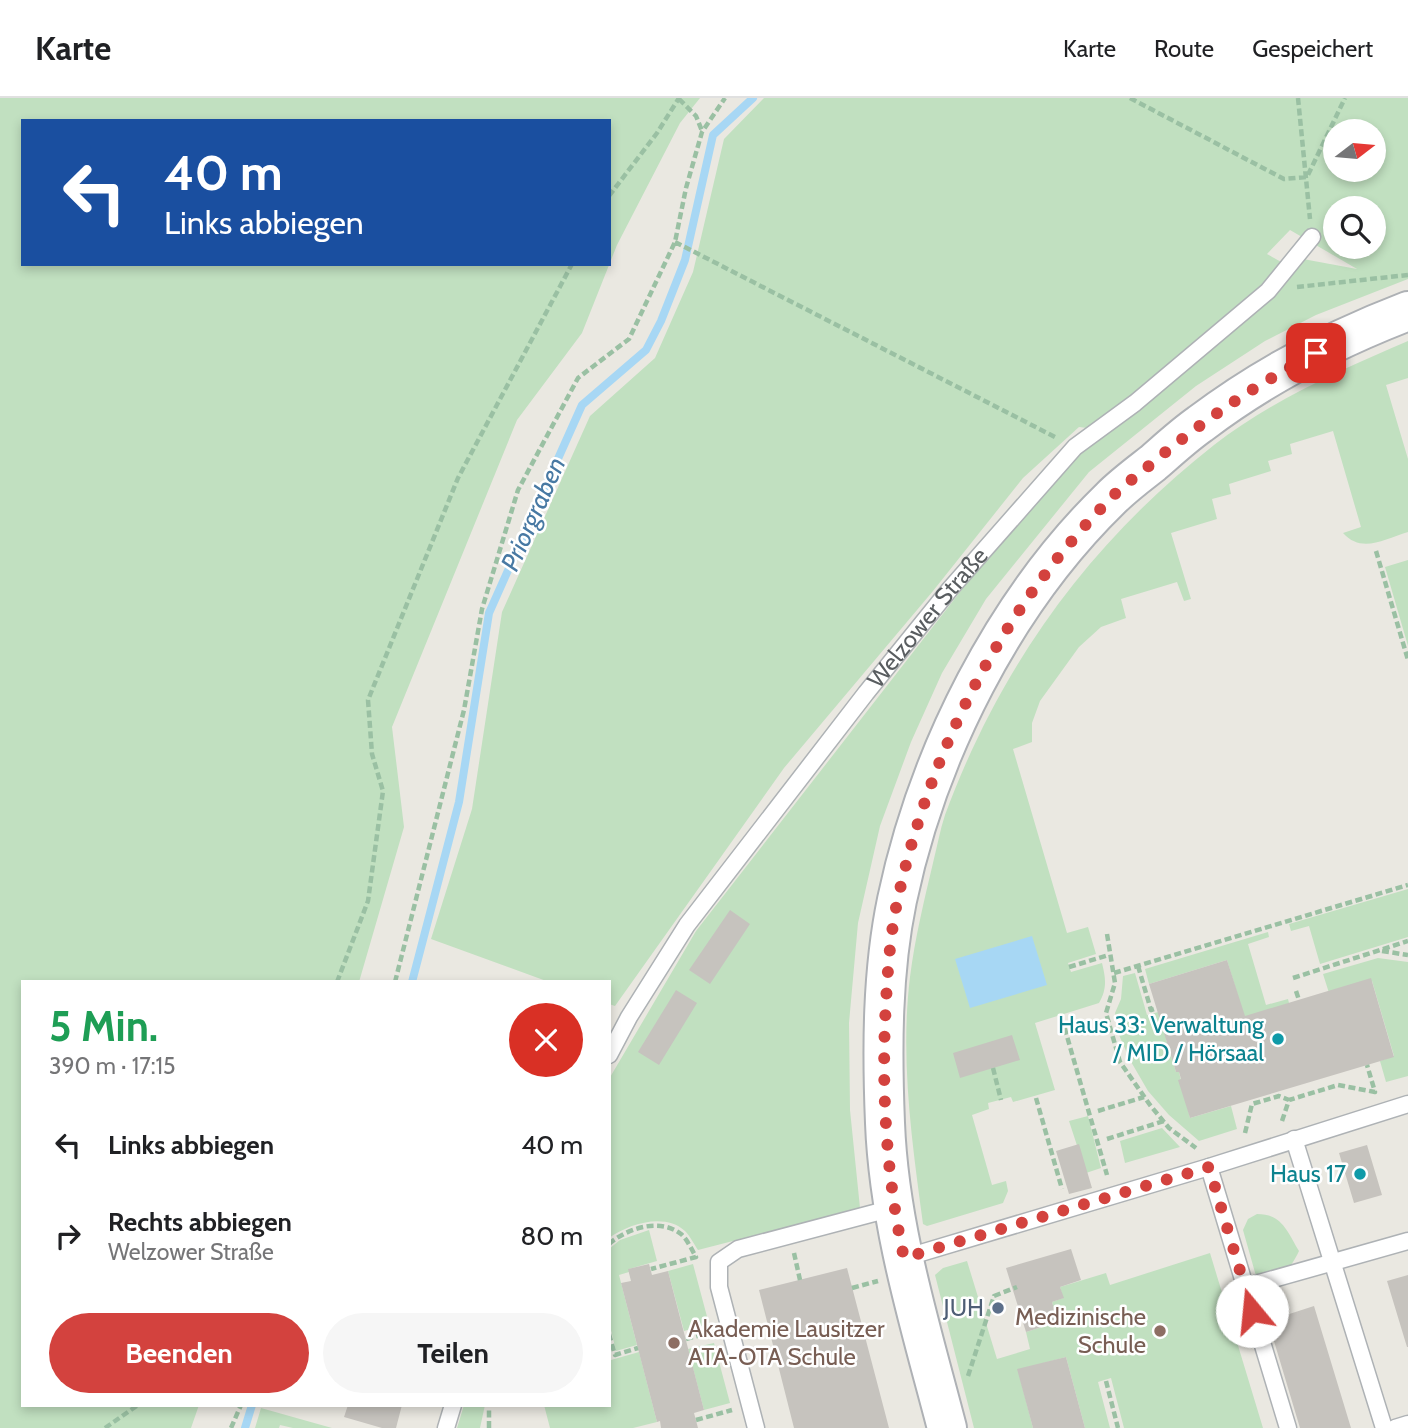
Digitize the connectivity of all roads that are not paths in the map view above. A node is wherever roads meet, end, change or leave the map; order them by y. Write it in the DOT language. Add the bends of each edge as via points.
graph roads {
  1 [pos="1312,237"];
  2 [pos="1408,311"];
  3 [pos="611,1051"];
  4 [pos="1408,1104"];
  5 [pos="1294,1139"];
  6 [pos="1209,1167"];
  7 [pos="893,1208"];
  8 [pos="1408,1241"];
  9 [pos="1331,1263"];
  10 [pos="893,1269"];
  11 [pos="1245,1287"];
  12 [pos="452,1407"];
  13 [pos="1408,1424"];
  14 [pos="446,1428"];
  15 [pos="756,1428"];
  16 [pos="947,1428"];
  17 [pos="1288,1428"];
  18 [pos="1384,1428"];
  19 [pos="1395,1428"];
  1 -- 3 [label="lane, Welzower Straße" via="1268,291 1075,447 950,589 687,925"];
  2 -- 7 [label="street" via="1267,379 1200,424 1112,497 1058,556 1011,620 967,701 924,800 897,900 884,1049"];
  4 -- 5 [label="lane"];
  5 -- 6 [label="lane"];
  5 -- 9 [label="lane"];
  6 -- 10 [label="lane"];
  6 -- 11 [label="lane"];
  7 -- 10 [label="street"];
  7 -- 15 [label="lane" via="738,1249 719,1262 719,1287"];
  8 -- 9 [label="lane"];
  9 -- 11 [label="lane"];
  9 -- 18 [label="lane"];
  10 -- 16 [label="street"];
  11 -- 17 [label="lane"];
  12 -- 14 [label="lane"];
  13 -- 19 [label="lane"];
}
